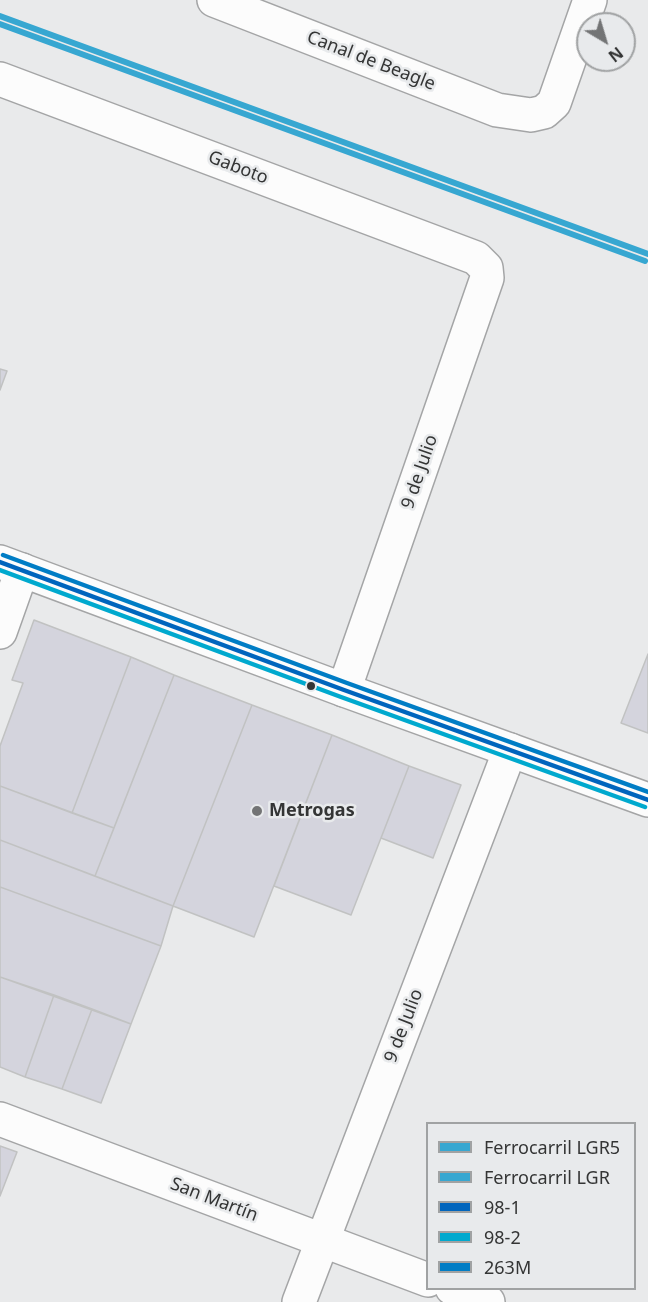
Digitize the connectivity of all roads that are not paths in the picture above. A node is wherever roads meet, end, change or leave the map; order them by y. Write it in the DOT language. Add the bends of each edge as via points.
graph roads {
  1 [pos="214,0"];
  2 [pos="590,0"];
  3 [pos="0,79"];
  4 [pos="476,258"];
  5 [pos="11,566"];
  6 [pos="0,632"];
  7 [pos="344,690"];
  8 [pos="510,750"];
  9 [pos="648,800"];
  10 [pos="0,1119"];
  11 [pos="322,1241"];
  12 [pos="426,1279"];
  13 [pos="457,1290"];
  14 [pos="298,1302"];
  15 [pos="488,1302"];
  1 -- 2 [label="street, Canal de Beagle" via="498,110 531,115 544,112 554,103"];
  3 -- 4 [label="street, Gaboto"];
  4 -- 7 [label="street, 9 de Julio" via="486,268 487,278"];
  5 -- 6 [label="street"];
  5 -- 7 [label="street"];
  7 -- 8 [label="street"];
  8 -- 9 [label="street"];
  8 -- 11 [label="street, 9 de Julio"];
  10 -- 11 [label="street, San Martín"];
  11 -- 12 [label="street, San Martín"];
  11 -- 14 [label="street, 9 de Julio"];
  13 -- 15 [label="street"];
}
